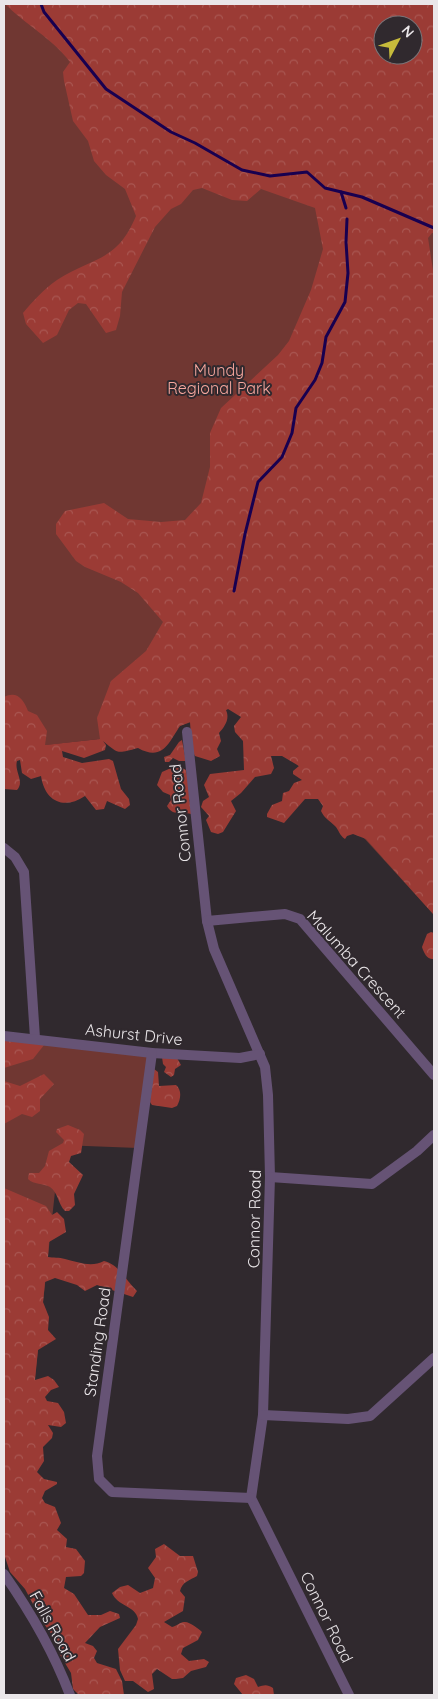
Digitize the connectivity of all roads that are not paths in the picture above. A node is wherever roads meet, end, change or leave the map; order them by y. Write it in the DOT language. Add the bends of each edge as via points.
graph roads {
  1 [pos="187,732"];
  2 [pos="4,848"];
  3 [pos="208,921"];
  4 [pos="4,1036"];
  5 [pos="35,1038"];
  6 [pos="152,1053"];
  7 [pos="260,1054"];
  8 [pos="434,1075"];
  9 [pos="434,1135"];
  10 [pos="270,1177"];
  11 [pos="434,1358"];
  12 [pos="264,1415"];
  13 [pos="251,1498"];
  14 [pos="4,1574"];
  15 [pos="70,1695"];
  16 [pos="349,1695"];
  1 -- 3 [label="street, Connor Road"];
  2 -- 5 [label="street" via="15,857 24,872"];
  3 -- 7 [label="street, Connor Road" via="214,948"];
  3 -- 8 [label="street, Malumba Crescent" via="285,914 300,919"];
  4 -- 5 [label="street, Ashurst Drive"];
  5 -- 6 [label="street, Ashurst Drive"];
  6 -- 7 [label="street, Ashurst Drive" via="240,1058"];
  6 -- 13 [label="street, Standing Road" via="97,1456 99,1479 112,1492"];
  7 -- 10 [label="street, Connor Road" via="268,1096"];
  9 -- 10 [label="street" via="372,1184"];
  10 -- 12 [label="street, Connor Road"];
  11 -- 12 [label="street" via="370,1416 348,1419"];
  12 -- 13 [label="street, Connor Road"];
  13 -- 16 [label="street, Connor Road"];
  14 -- 15 [label="street, Falls Road" via="57,1664"];
}
